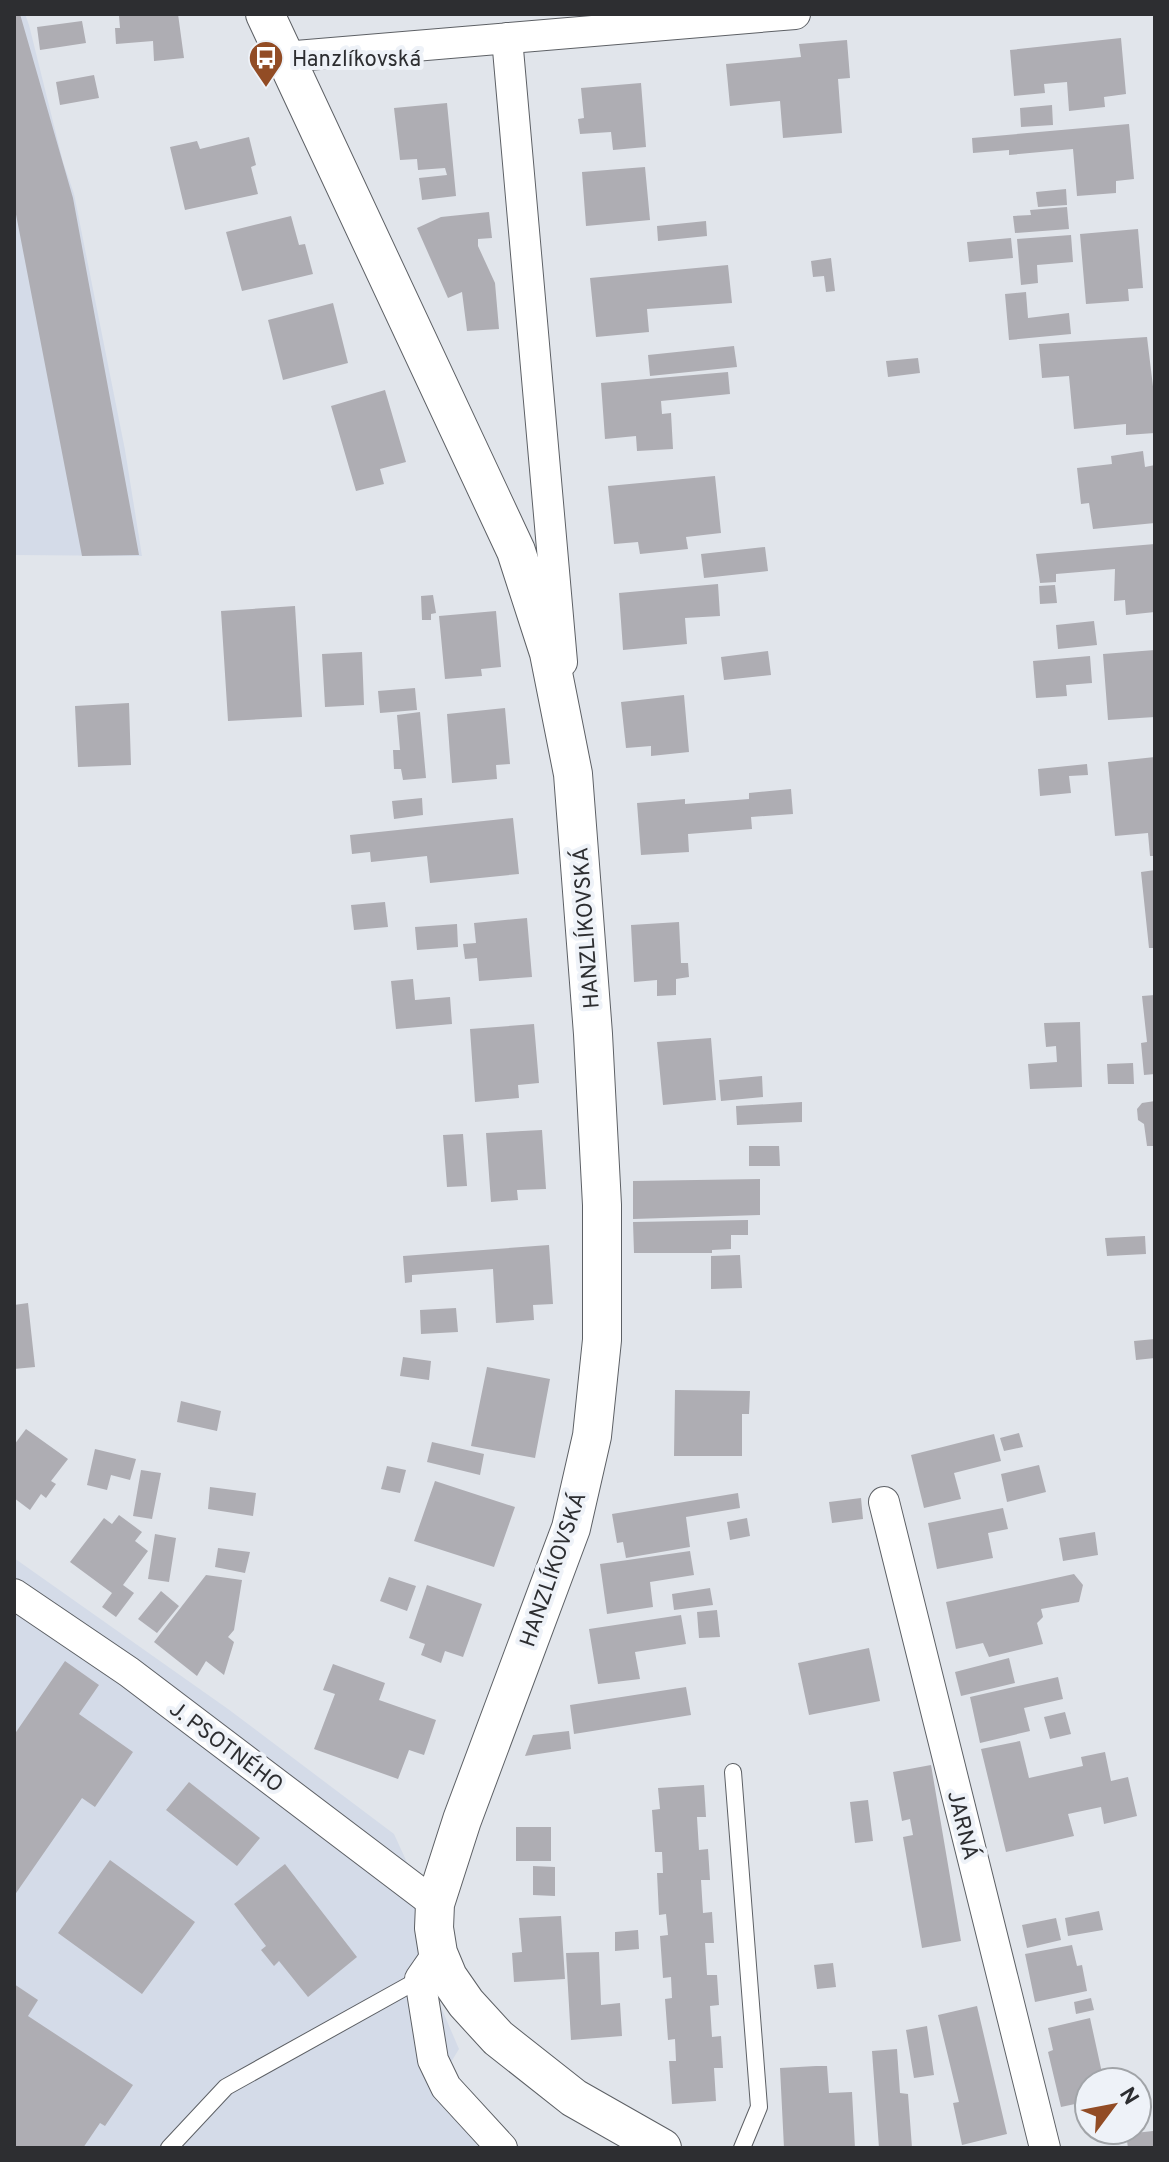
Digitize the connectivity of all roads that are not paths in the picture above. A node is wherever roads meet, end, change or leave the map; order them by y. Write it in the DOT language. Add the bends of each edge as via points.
graph roads {
  1 [pos="265,14"];
  2 [pos="795,14"];
  3 [pos="507,38"];
  4 [pos="284,57"];
  5 [pos="573,774"];
  6 [pos="884,1502"];
  7 [pos="14,1594"];
  8 [pos="733,1772"];
  9 [pos="435,1904"];
  10 [pos="429,1966"];
  11 [pos="169,2148"];
  12 [pos="502,2148"];
  13 [pos="662,2148"];
  14 [pos="742,2148"];
  15 [pos="1045,2148"];
  1 -- 4 [label="street, HANZLÍKOVSKÁ"];
  2 -- 3 [label="street"];
  3 -- 4 [label="street"];
  3 -- 5 [label="street, HANZLÍKOVSKÁ"];
  4 -- 5 [label="street, HANZLÍKOVSKÁ" via="516,551 549,653"];
  5 -- 9 [label="street, HANZLÍKOVSKÁ" via="602,1205 602,1340 592,1436 571,1528"];
  6 -- 15 [label="street, JARNÁ"];
  7 -- 9 [label="street, J. PSOTNÉHO" via="129,1672"];
  8 -- 14 [label="lane" via="759,2107"];
  9 -- 10 [label="street, HANZLÍKOVSKÁ"];
  10 -- 11 [label="lane" via="226,2087"];
  10 -- 12 [label="street" via="433,2060 446,2087"];
  10 -- 13 [label="street, HANZLÍKOVSKÁ" via="448,1977 498,2038 574,2098"];
}
